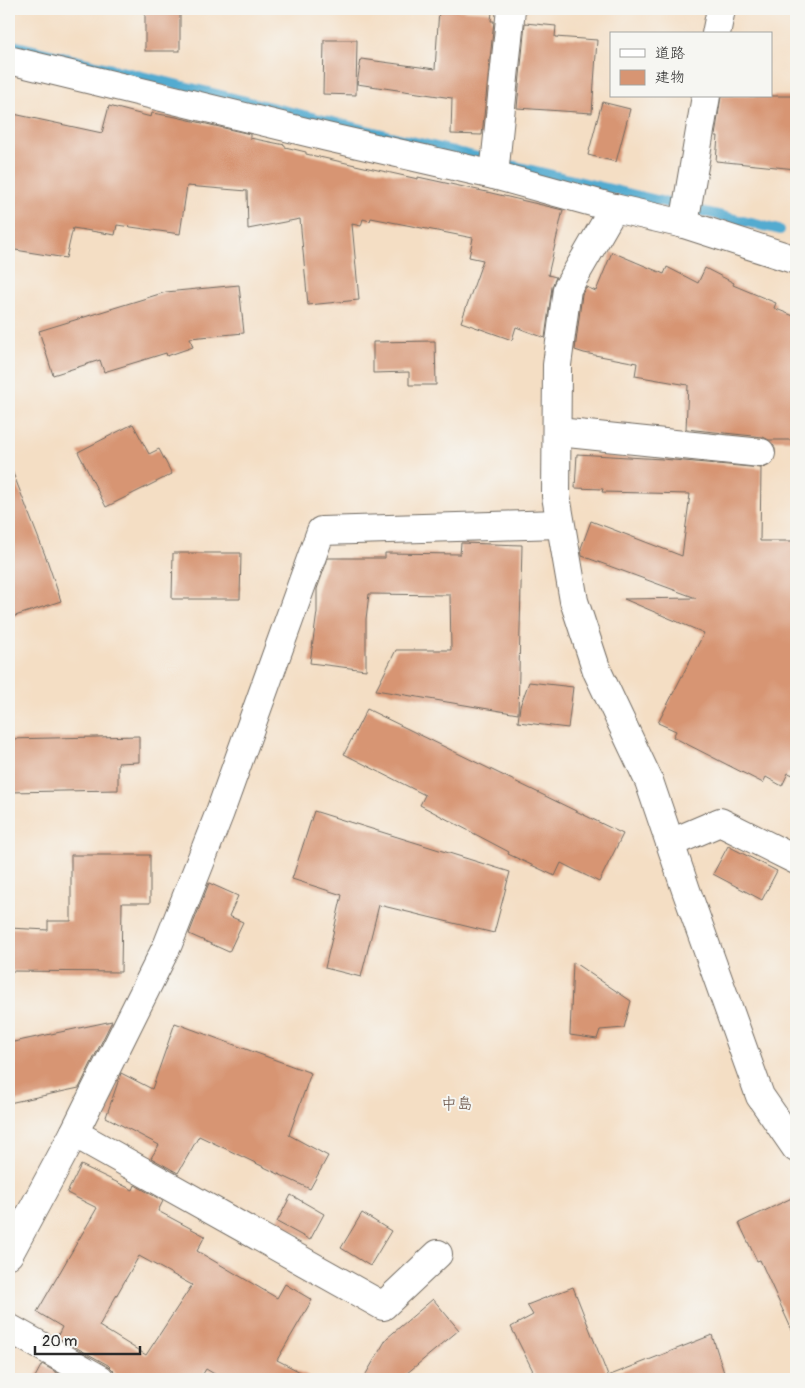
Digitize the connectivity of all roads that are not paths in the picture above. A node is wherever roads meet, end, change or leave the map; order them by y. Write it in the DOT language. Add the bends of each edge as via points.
graph roads {
  1 [pos="511,9"];
  2 [pos="721,9"];
  3 [pos="716,32"];
  4 [pos="9,60"];
  5 [pos="706,98"];
  6 [pos="494,175"];
  7 [pos="614,208"];
  8 [pos="684,224"];
  9 [pos="795,262"];
  10 [pos="558,432"];
  11 [pos="761,453"];
  12 [pos="560,524"];
  13 [pos="671,843"];
  14 [pos="796,860"];
  15 [pos="74,1133"];
  16 [pos="796,1148"];
  17 [pos="9,1254"];
  18 [pos="438,1254"];
  19 [pos="9,1328"];
  20 [pos="100,1379"];
  1 -- 6 [label="street"];
  2 -- 3 [label="street"];
  4 -- 6 [label="street"];
  5 -- 8 [label="street"];
  6 -- 7 [label="street"];
  7 -- 8 [label="street"];
  7 -- 10 [label="street" via="567,289 557,365"];
  8 -- 9 [label="street"];
  10 -- 11 [label="street"];
  10 -- 12 [label="street" via="556,496"];
  12 -- 13 [label="street" via="574,601 597,672 649,781"];
  12 -- 15 [label="street" via="321,531 220,812 168,944"];
  13 -- 14 [label="street" via="720,822"];
  13 -- 16 [label="street" via="760,1096"];
  15 -- 17 [label="street"];
  15 -- 18 [label="street" via="383,1306"];
  19 -- 20 [label="street"];
}
